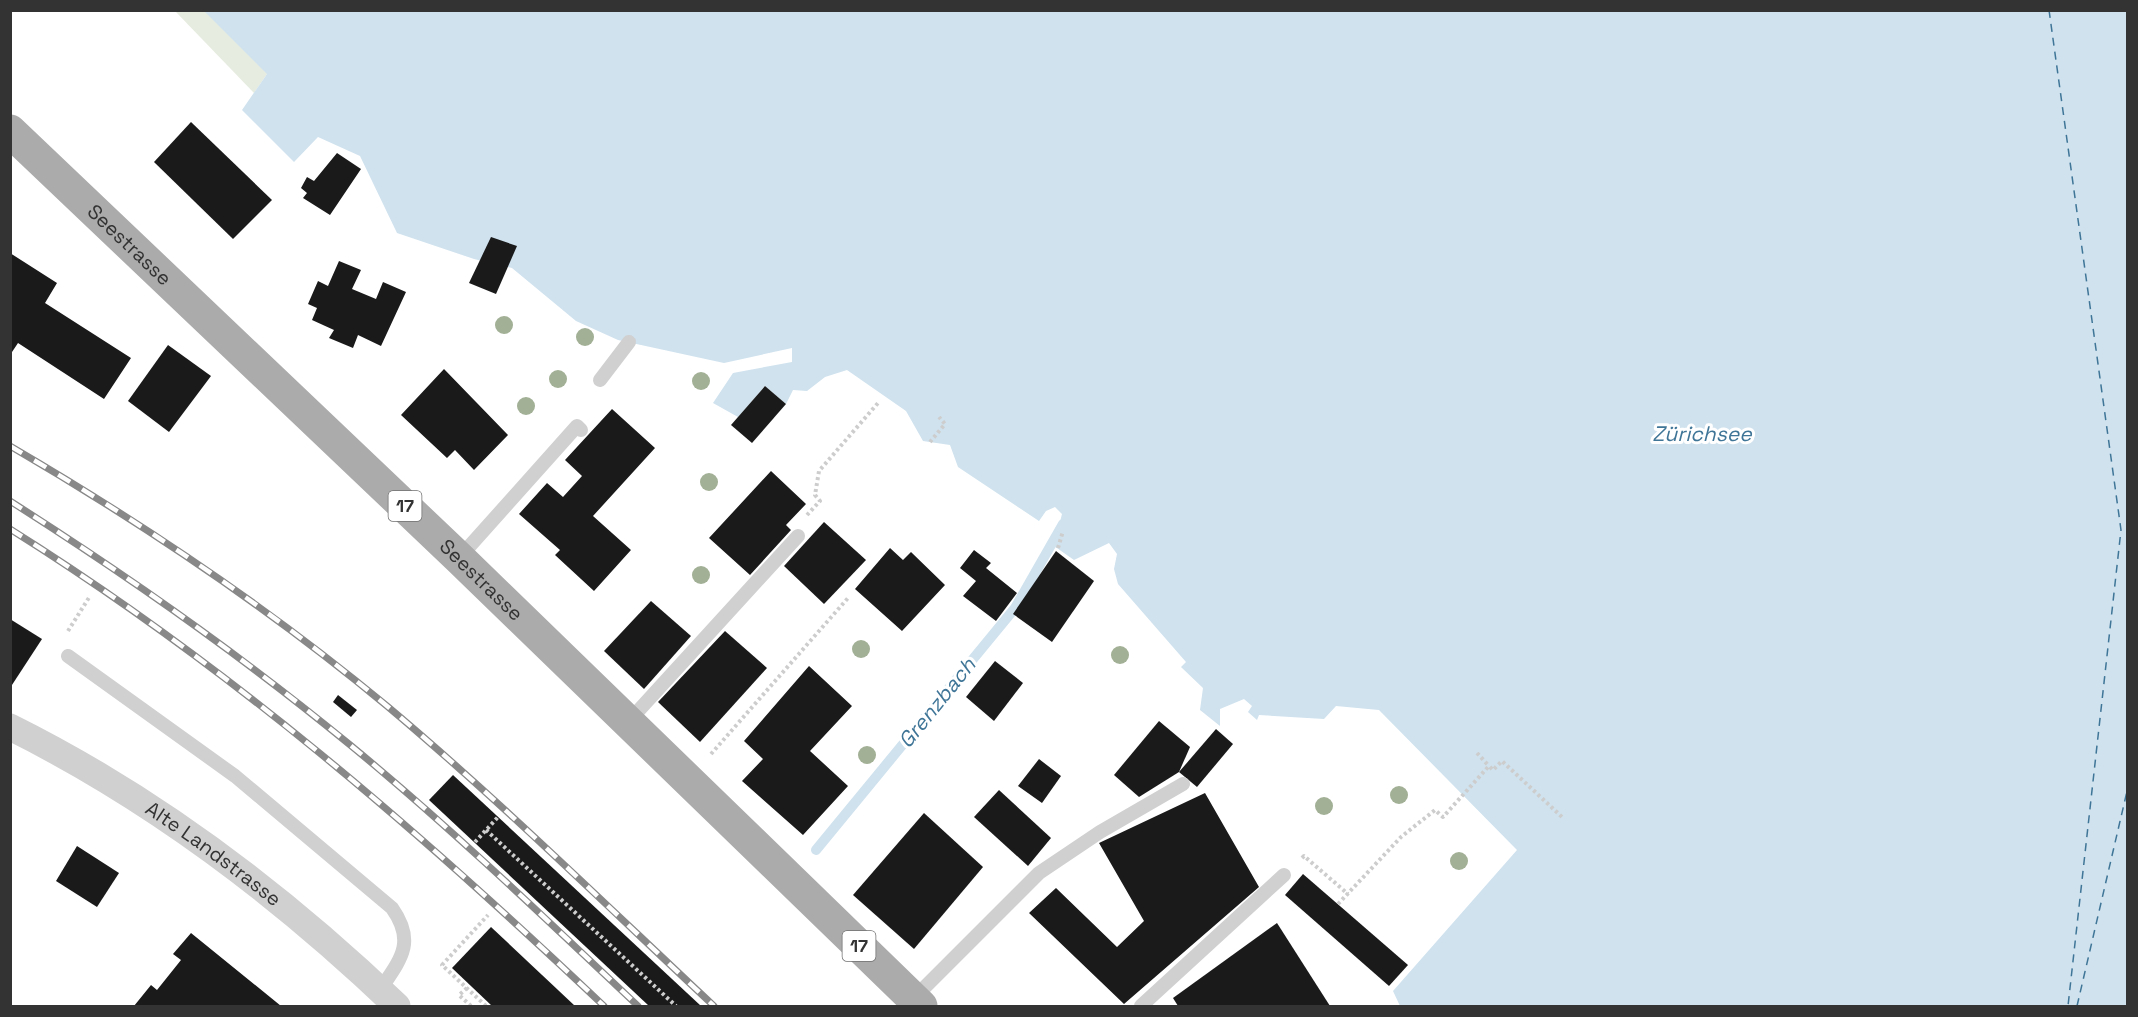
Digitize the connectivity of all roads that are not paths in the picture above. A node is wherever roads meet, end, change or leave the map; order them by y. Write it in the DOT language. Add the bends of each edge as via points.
graph roads {
  1 [pos="10,131"];
  2 [pos="629,342"];
  3 [pos="600,380"];
  4 [pos="581,430"];
  5 [pos="798,536"];
  6 [pos="459,558"];
  7 [pos="68,656"];
  8 [pos="629,720"];
  9 [pos="10,727"];
  10 [pos="1184,784"];
  11 [pos="1284,875"];
  12 [pos="389,998"];
  13 [pos="917,1003"];
  14 [pos="1141,1006"];
  1 -- 6 [label="main road, Seestrasse / 17"];
  2 -- 3 [label="lane"];
  4 -- 6 [label="lane" via="577,426"];
  5 -- 8 [label="lane"];
  6 -- 8 [label="main road, Seestrasse / 17"];
  7 -- 12 [label="lane" via="235,777 392,908 405,933 405,945"];
  8 -- 13 [label="main road, Seestrasse / 17"];
  9 -- 12 [label="street, Alte Landstrasse" via="80,765 183,831 293,914"];
  10 -- 13 [label="lane" via="1100,832 1039,873"];
  11 -- 14 [label="lane"];
}
